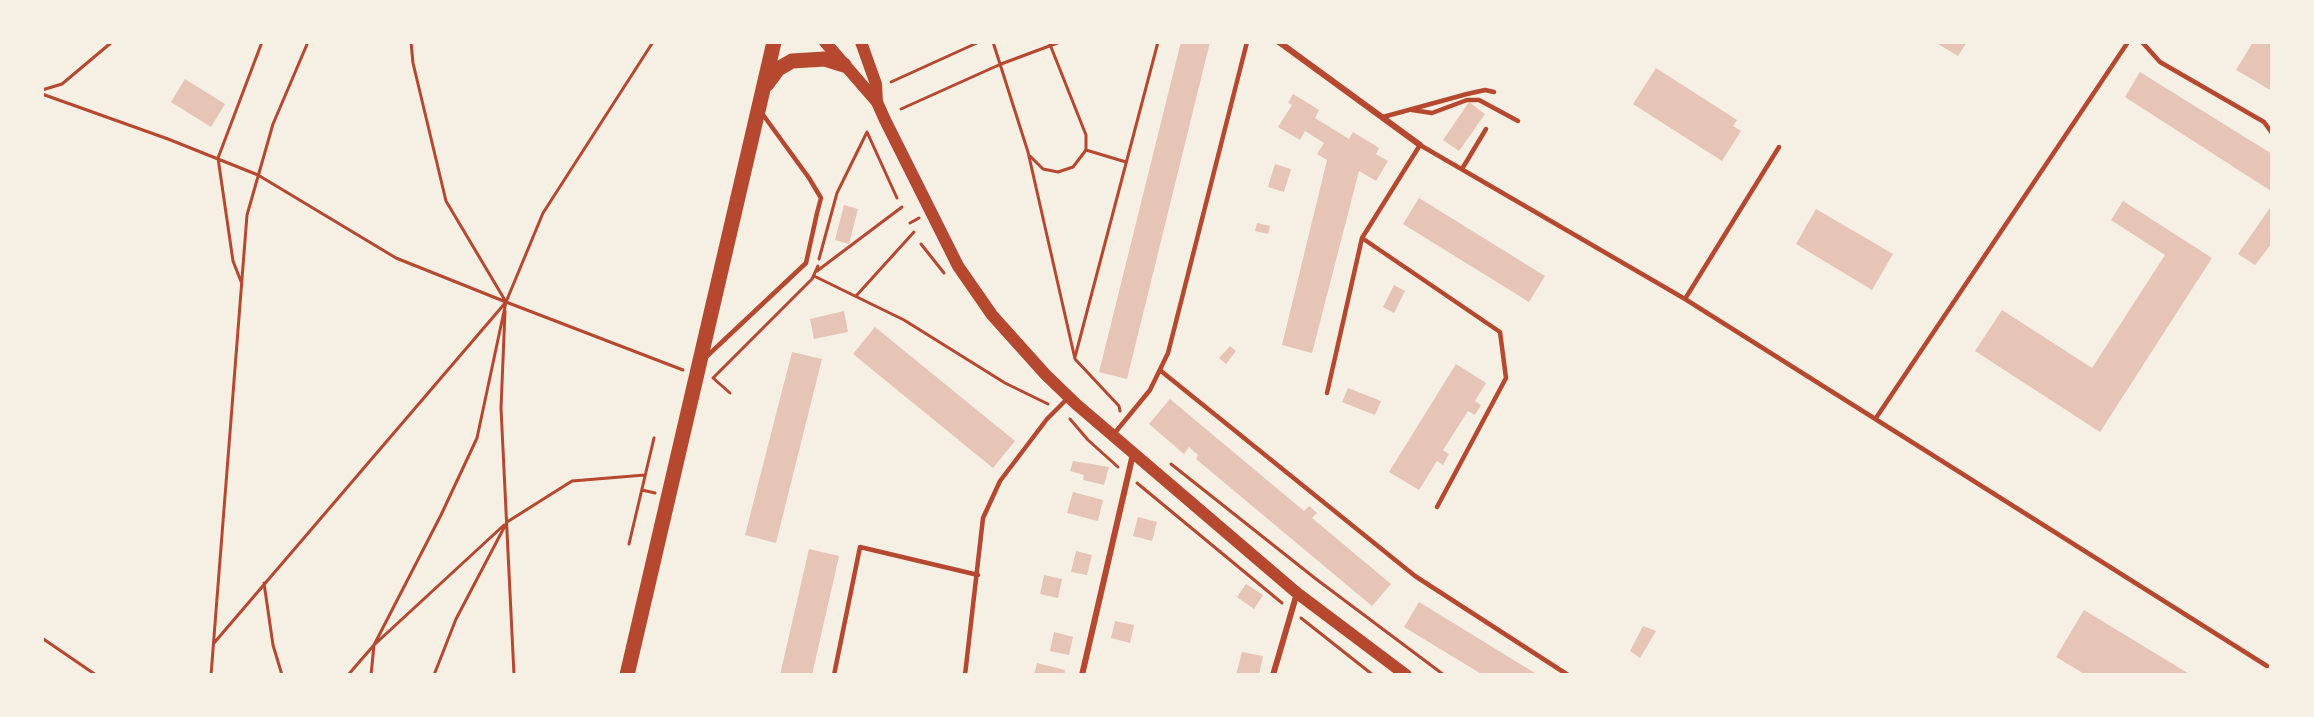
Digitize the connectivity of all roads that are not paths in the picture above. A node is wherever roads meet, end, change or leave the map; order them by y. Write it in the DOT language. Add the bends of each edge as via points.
graph roads {
  1 [pos="774,42"];
  2 [pos="825,42"];
  3 [pos="861,42"];
  4 [pos="1248,42"];
  5 [pos="1279,42"];
  6 [pos="2128,42"];
  7 [pos="2142,42"];
  8 [pos="844,65"];
  9 [pos="1494,92"];
  10 [pos="759,101"];
  11 [pos="877,102"];
  12 [pos="1412,110"];
  13 [pos="1383,117"];
  14 [pos="1518,121"];
  15 [pos="1486,129"];
  16 [pos="2272,133"];
  17 [pos="1420,145"];
  18 [pos="1779,147"];
  19 [pos="1462,169"];
  20 [pos="1362,238"];
  21 [pos="1685,299"];
  22 [pos="701,362"];
  23 [pos="1161,372"];
  24 [pos="1327,393"];
  25 [pos="1069,397"];
  26 [pos="1876,418"];
  27 [pos="1113,435"];
  28 [pos="1134,453"];
  29 [pos="1437,507"];
  30 [pos="978,575"];
  31 [pos="1297,593"];
  32 [pos="2267,666"];
  33 [pos="627,675"];
  34 [pos="834,675"];
  35 [pos="965,675"];
  36 [pos="1082,675"];
  37 [pos="1273,675"];
  38 [pos="1406,675"];
  39 [pos="1568,675"];
  1 -- 10 [label="main road"];
  2 -- 8 [label="main road"];
  3 -- 11 [label="main road" via="876,84"];
  4 -- 23 [label="lane"];
  5 -- 13 [label="street"];
  6 -- 26 [label="lane"];
  7 -- 16 [label="lane" via="2160,62 2264,122"];
  8 -- 10 [label="main road" via="825,59 792,61 778,69"];
  8 -- 11 [label="main road"];
  9 -- 12 [label="lane" via="1485,90 1425,103"];
  10 -- 22 [label="main road"];
  10 -- 22 [label="lane" via="821,198 806,263"];
  11 -- 25 [label="main road" via="958,266 992,315"];
  12 -- 13 [label="lane"];
  12 -- 14 [label="lane" via="1432,113 1467,100 1479,100"];
  13 -- 17 [label="street"];
  15 -- 19 [label="lane"];
  17 -- 19 [label="lane"];
  17 -- 20 [label="lane"];
  18 -- 21 [label="lane"];
  19 -- 21 [label="lane"];
  20 -- 24 [label="lane"];
  20 -- 29 [label="lane" via="1500,332 1506,378"];
  21 -- 26 [label="lane"];
  22 -- 33 [label="main road"];
  23 -- 27 [label="lane"];
  23 -- 39 [label="lane" via="1415,576"];
  25 -- 27 [label="main road"];
  25 -- 30 [label="lane" via="1005,473 988,505 983,518"];
  26 -- 32 [label="lane"];
  27 -- 28 [label="main road"];
  28 -- 31 [label="main road"];
  28 -- 36 [label="street"];
  30 -- 34 [label="lane" via="860,547"];
  30 -- 35 [label="lane"];
  31 -- 37 [label="street"];
  31 -- 38 [label="main road"];
}
